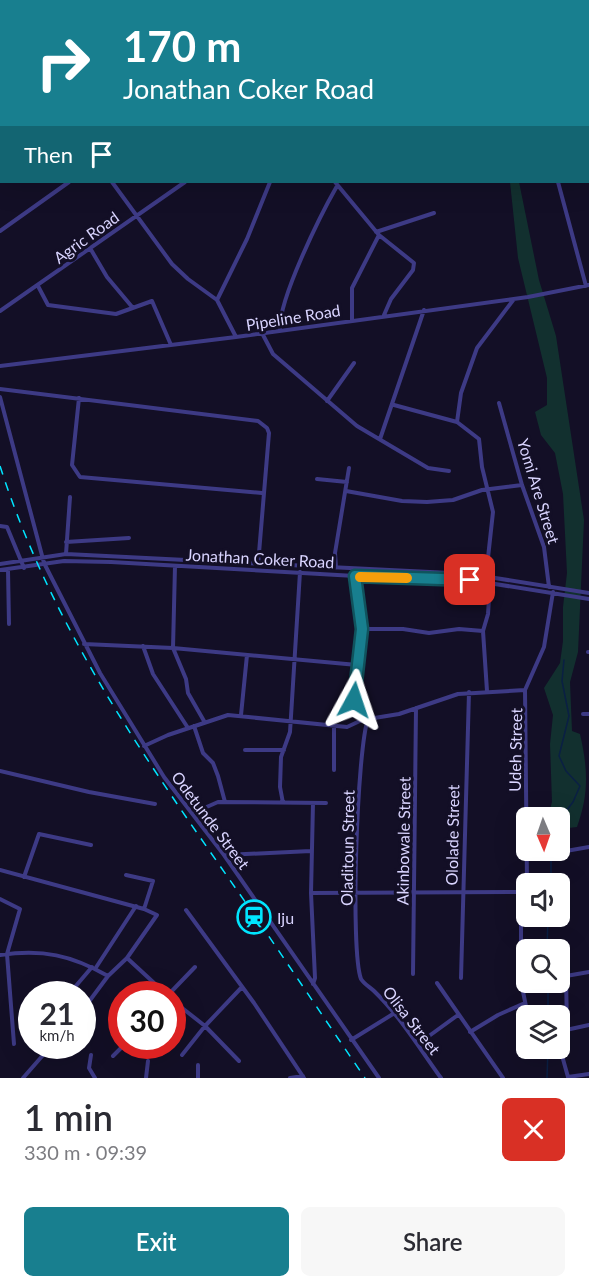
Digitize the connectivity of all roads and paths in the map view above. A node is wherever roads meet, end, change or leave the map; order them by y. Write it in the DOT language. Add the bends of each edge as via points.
graph roads {
  1 [pos="68,183"];
  2 [pos="113,183"];
  3 [pos="184,183"];
  4 [pos="270,183"];
  5 [pos="558,183"];
  6 [pos="336,184"];
  7 [pos="434,213"];
  8 [pos="135,216"];
  9 [pos="0,231"];
  10 [pos="378,233"];
  11 [pos="90,248"];
  12 [pos="38,286"];
  13 [pos="587,286"];
  14 [pos="514,299"];
  15 [pos="217,300"];
  16 [pos="133,308"];
  17 [pos="424,310"];
  18 [pos="0,311"];
  19 [pos="384,316"];
  20 [pos="352,320"];
  21 [pos="280,330"];
  22 [pos="262,333"];
  23 [pos="236,337"];
  24 [pos="171,345"];
  25 [pos="354,363"];
  26 [pos="0,366"];
  27 [pos="0,389"];
  28 [pos="0,397"];
  29 [pos="79,398"];
  30 [pos="327,401"];
  31 [pos="499,403"];
  32 [pos="394,405"];
  33 [pos="457,422"];
  34 [pos="381,439"];
  35 [pos="349,468"];
  36 [pos="448,471"];
  37 [pos="316,479"];
  38 [pos="347,482"];
  39 [pos="522,485"];
  40 [pos="488,490"];
  41 [pos="262,492"];
  42 [pos="346,492"];
  43 [pos="70,498"];
  44 [pos="0,526"];
  45 [pos="129,538"];
  46 [pos="66,542"];
  47 [pos="66,554"];
  48 [pos="43,556"];
  49 [pos="21,562"];
  50 [pos="44,563"];
  51 [pos="0,564"];
  52 [pos="258,565"];
  53 [pos="175,566"];
  54 [pos="24,568"];
  55 [pos="336,568"];
  56 [pos="0,570"];
  57 [pos="8,570"];
  58 [pos="300,572"];
  59 [pos="355,576"];
  60 [pos="486,576"];
  61 [pos="490,584"];
  62 [pos="549,587"];
  63 [pos="553,592"];
  64 [pos="589,594"];
  65 [pos="589,599"];
  66 [pos="9,624"];
  67 [pos="362,629"];
  68 [pos="483,631"];
  69 [pos="84,644"];
  70 [pos="142,646"];
  71 [pos="173,648"];
  72 [pos="247,655"];
  73 [pos="296,660"];
  74 [pos="357,665"];
  75 [pos="525,690"];
  76 [pos="487,691"];
  77 [pos="469,692"];
  78 [pos="416,708"];
  79 [pos="583,714"];
  80 [pos="589,714"];
  81 [pos="241,715"];
  82 [pos="368,719"];
  83 [pos="362,720"];
  84 [pos="204,722"];
  85 [pos="291,722"];
  86 [pos="194,726"];
  87 [pos="188,728"];
  88 [pos="334,728"];
  89 [pos="144,746"];
  90 [pos="245,750"];
  91 [pos="284,750"];
  92 [pos="334,770"];
  93 [pos="0,771"];
  94 [pos="225,802"];
  95 [pos="283,802"];
  96 [pos="313,803"];
  97 [pos="326,803"];
  98 [pos="155,804"];
  99 [pos="526,807"];
  100 [pos="193,813"];
  101 [pos="91,845"];
  102 [pos="589,847"];
  103 [pos="311,850"];
  104 [pos="570,851"];
  105 [pos="225,855"];
  106 [pos="0,870"];
  107 [pos="126,874"];
  108 [pos="24,877"];
  109 [pos="463,891"];
  110 [pos="413,892"];
  111 [pos="516,892"];
  112 [pos="311,893"];
  113 [pos="357,894"];
  114 [pos="0,899"];
  115 [pos="136,906"];
  116 [pos="144,909"];
  117 [pos="186,910"];
  118 [pos="521,927"];
  119 [pos="7,954"];
  120 [pos="0,955"];
  121 [pos="128,958"];
  122 [pos="195,967"];
  123 [pos="94,968"];
  124 [pos="589,972"];
  125 [pos="413,974"];
  126 [pos="108,976"];
  127 [pos="461,978"];
  128 [pos="361,979"];
  129 [pos="82,981"];
  130 [pos="153,981"];
  131 [pos="180,981"];
  132 [pos="437,983"];
  133 [pos="313,984"];
  134 [pos="242,987"];
  135 [pos="96,992"];
  136 [pos="525,1003"];
  137 [pos="566,1005"];
  138 [pos="186,1011"];
  139 [pos="393,1014"];
  140 [pos="458,1016"];
  141 [pos="589,1025"];
  142 [pos="205,1026"];
  143 [pos="570,1029"];
  144 [pos="470,1032"];
  145 [pos="351,1040"];
  146 [pos="14,1044"];
  147 [pos="418,1044"];
  148 [pos="186,1050"];
  149 [pos="40,1059"];
  150 [pos="90,1059"];
  151 [pos="563,1059"];
  152 [pos="148,1061"];
  153 [pos="239,1061"];
  154 [pos="198,1065"];
  155 [pos="589,1074"];
  156 [pos="303,1077"];
  157 [pos="23,1078"];
  158 [pos="95,1078"];
  159 [pos="146,1078"];
  160 [pos="198,1078"];
  161 [pos="290,1078"];
  162 [pos="379,1078"];
  163 [pos="441,1078"];
  164 [pos="503,1078"];
  1 -- 9 [label="street"];
  2 -- 8 [label="street"];
  3 -- 8 [label="street, Agric Road"];
  4 -- 15 [label="street" via="248,239"];
  5 -- 13 [label="street"];
  6 -- 10 [label="street"];
  6 -- 21 [label="street" via="280,313"];
  7 -- 10 [label="street"];
  8 -- 11 [label="street, Agric Road"];
  8 -- 15 [label="street" via="179,272"];
  10 -- 19 [label="street" via="415,267 391,299"];
  10 -- 20 [label="street" via="352,288"];
  11 -- 12 [label="street, Agric Road"];
  11 -- 16 [label="street"];
  12 -- 16 [label="street" via="45,302 52,306 90,308 106,314"];
  12 -- 18 [label="street, Agric Road"];
  13 -- 14 [label="street, Pipeline Road"];
  14 -- 17 [label="street, Pipeline Road"];
  14 -- 33 [label="street" via="477,348 461,393"];
  15 -- 23 [label="street"];
  16 -- 24 [label="street" via="152,301"];
  17 -- 19 [label="street, Pipeline Road"];
  17 -- 32 [label="street"];
  19 -- 20 [label="street, Pipeline Road"];
  20 -- 21 [label="street, Pipeline Road"];
  21 -- 22 [label="street, Pipeline Road"];
  22 -- 23 [label="street, Pipeline Road"];
  22 -- 30 [label="street" via="273,354"];
  23 -- 24 [label="street, Pipeline Road"];
  24 -- 26 [label="street, Pipeline Road"];
  25 -- 30 [label="street"];
  27 -- 29 [label="street"];
  28 -- 48 [label="street, Odetunde Street"];
  29 -- 41 [label="street" via="258,421 269,433"];
  29 -- 41 [label="street" via="72,465 80,477"];
  30 -- 34 [label="street" via="351,422"];
  31 -- 39 [label="street, Yomi Are Street"];
  32 -- 33 [label="street"];
  32 -- 34 [label="street"];
  33 -- 40 [label="street" via="479,439"];
  34 -- 36 [label="street" via="386,446 428,468"];
  35 -- 38 [label="street"];
  37 -- 38 [label="street"];
  38 -- 42 [label="street"];
  39 -- 40 [label="street"];
  39 -- 62 [label="street, Yomi Are Street" via="544,547"];
  40 -- 42 [label="street" via="453,500 427,502"];
  40 -- 60 [label="street" via="493,512"];
  41 -- 52 [label="street"];
  42 -- 55 [label="street"];
  43 -- 46 [label="street"];
  44 -- 49 [label="street" via="7,527"];
  45 -- 46 [label="street"];
  46 -- 47 [label="street"];
  47 -- 48 [label="street, Jonathan Coker Road"];
  47 -- 52 [label="street, Jonathan Coker Road"];
  48 -- 49 [label="street, Jonathan Coker Road"];
  48 -- 50 [label="street, Odetunde Street"];
  49 -- 51 [label="street, Jonathan Coker Road"];
  49 -- 54 [label="street"];
  50 -- 53 [label="street, Jonathan Coker Road"];
  50 -- 54 [label="street, Jonathan Coker Road"];
  50 -- 69 [label="street, Odetunde Street"];
  52 -- 55 [label="street, Jonathan Coker Road"];
  53 -- 58 [label="street, Jonathan Coker Road"];
  53 -- 71 [label="street"];
  54 -- 57 [label="street, Jonathan Coker Road"];
  55 -- 60 [label="street, Jonathan Coker Road"];
  56 -- 57 [label="street, Jonathan Coker Road"];
  57 -- 66 [label="street"];
  58 -- 59 [label="street, Jonathan Coker Road"];
  58 -- 73 [label="street"];
  59 -- 61 [label="street, Jonathan Coker Road"];
  59 -- 67 [label="street"];
  60 -- 62 [label="street, Jonathan Coker Road"];
  61 -- 63 [label="street, Jonathan Coker Road"];
  61 -- 68 [label="street"];
  62 -- 64 [label="street, Jonathan Coker Road"];
  63 -- 65 [label="street, Jonathan Coker Road"];
  63 -- 75 [label="street" via="544,647"];
  67 -- 68 [label="street"];
  67 -- 74 [label="street"];
  68 -- 76 [label="street"];
  69 -- 70 [label="street"];
  69 -- 89 [label="street, Odetunde Street"];
  70 -- 71 [label="street"];
  70 -- 87 [label="street" via="153,674"];
  71 -- 72 [label="street"];
  71 -- 84 [label="street" via="188,693"];
  72 -- 73 [label="street"];
  72 -- 81 [label="street"];
  73 -- 74 [label="street"];
  73 -- 85 [label="street"];
  74 -- 83 [label="street" via="354,700"];
  75 -- 76 [label="street"];
  75 -- 99 [label="street, Udeh Street"];
  76 -- 77 [label="street"];
  77 -- 78 [label="street"];
  77 -- 109 [label="street, Ololade Street"];
  78 -- 82 [label="street"];
  78 -- 110 [label="street, Akinbowale Street"];
  79 -- 80 [label="street"];
  81 -- 84 [label="street"];
  81 -- 85 [label="street"];
  82 -- 83 [label="street"];
  82 -- 113 [label="street, Oladitoun Street" via="361,759"];
  83 -- 88 [label="street" via="352,726"];
  84 -- 86 [label="street"];
  85 -- 88 [label="street"];
  85 -- 91 [label="street"];
  86 -- 87 [label="street"];
  86 -- 94 [label="street" via="203,753 213,763"];
  87 -- 89 [label="street"];
  88 -- 92 [label="street"];
  89 -- 100 [label="street, Odetunde Street"];
  90 -- 91 [label="street"];
  91 -- 95 [label="street" via="280,787"];
  93 -- 98 [label="street"];
  94 -- 95 [label="street"];
  94 -- 100 [label="street" via="212,803"];
  95 -- 96 [label="street"];
  96 -- 97 [label="street"];
  96 -- 103 [label="street"];
  100 -- 105 [label="street, Odetunde Street"];
  101 -- 108 [label="street" via="39,834"];
  102 -- 104 [label="street"];
  103 -- 105 [label="street"];
  103 -- 112 [label="street"];
  105 -- 133 [label="street, Odetunde Street"];
  106 -- 108 [label="street"];
  107 -- 116 [label="street" via="153,881"];
  108 -- 115 [label="street"];
  109 -- 110 [label="street"];
  109 -- 111 [label="street"];
  109 -- 127 [label="street, Ololade Street"];
  110 -- 113 [label="street"];
  110 -- 125 [label="street, Akinbowale Street"];
  112 -- 113 [label="street"];
  112 -- 133 [label="street"];
  113 -- 128 [label="street, Oladitoun Street"];
  114 -- 119 [label="street" via="20,909"];
  115 -- 116 [label="street"];
  115 -- 123 [label="street"];
  116 -- 121 [label="street" via="155,912 156,917"];
  117 -- 134 [label="street"];
  118 -- 136 [label="street"];
  119 -- 120 [label="street"];
  119 -- 123 [label="street" via="57,954"];
  119 -- 146 [label="street"];
  121 -- 126 [label="street"];
  121 -- 130 [label="street"];
  122 -- 131 [label="street"];
  123 -- 126 [label="street"];
  123 -- 129 [label="street"];
  124 -- 137 [label="street" via="566,976"];
  126 -- 135 [label="street"];
  128 -- 139 [label="street, Olisa Street"];
  132 -- 140 [label="street"];
  133 -- 145 [label="street, Odetunde Street"];
  134 -- 142 [label="street"];
  134 -- 156 [label="street"];
  136 -- 144 [label="street"];
  138 -- 142 [label="street"];
  139 -- 145 [label="street"];
  139 -- 147 [label="street, Olisa Street"];
  140 -- 144 [label="street"];
  140 -- 147 [label="street"];
  141 -- 143 [label="street"];
  142 -- 148 [label="street"];
  142 -- 153 [label="street"];
  144 -- 164 [label="street"];
  145 -- 162 [label="street, Odetunde Street"];
  147 -- 163 [label="street, Olisa Street"];
  149 -- 157 [label="street"];
  150 -- 158 [label="street" via="89,1068"];
  151 -- 155 [label="street" via="566,1075 572,1078"];
  152 -- 159 [label="street"];
  154 -- 160 [label="street"];
  156 -- 161 [label="street"];
}
